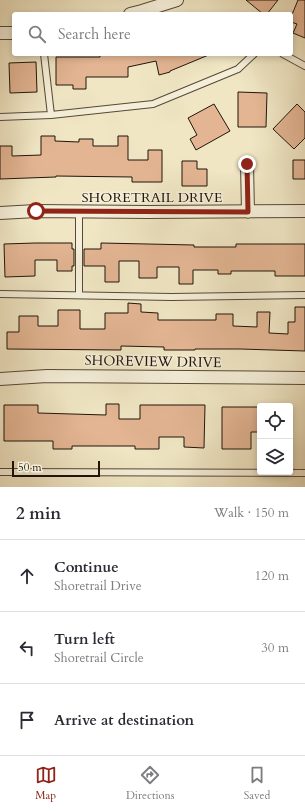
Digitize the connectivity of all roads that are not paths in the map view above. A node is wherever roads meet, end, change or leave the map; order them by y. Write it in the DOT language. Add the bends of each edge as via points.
graph roads {
  1 [pos="177,0"];
  2 [pos="142,12"];
  3 [pos="0,33"];
  4 [pos="12,33"];
  5 [pos="44,56"];
  6 [pos="252,56"];
  7 [pos="287,56"];
  8 [pos="305,66"];
  9 [pos="50,115"];
  10 [pos="0,117"];
  11 [pos="247,164"];
  12 [pos="305,211"];
  13 [pos="79,212"];
  14 [pos="248,212"];
  15 [pos="0,213"];
  16 [pos="0,294"];
  17 [pos="79,295"];
  18 [pos="305,295"];
  19 [pos="305,378"];
  20 [pos="0,379"];
  21 [pos="0,472"];
  22 [pos="305,473"];
  1 -- 2 [label="street"];
  3 -- 4 [label="street"];
  5 -- 9 [label="lane"];
  6 -- 9 [label="lane" via="238,69 153,104"];
  7 -- 8 [label="lane"];
  9 -- 10 [label="lane"];
  11 -- 14 [label="street"];
  12 -- 14 [label="street, SHORETRAIL DRIVE"];
  13 -- 14 [label="street, SHORETRAIL DRIVE"];
  13 -- 15 [label="street, SHORETRAIL DRIVE"];
  13 -- 17 [label="lane"];
  16 -- 17 [label="lane"];
  17 -- 18 [label="lane"];
  19 -- 20 [label="street, SHOREVIEW DRIVE" via="47,376"];
  21 -- 22 [label="lane"];
}
